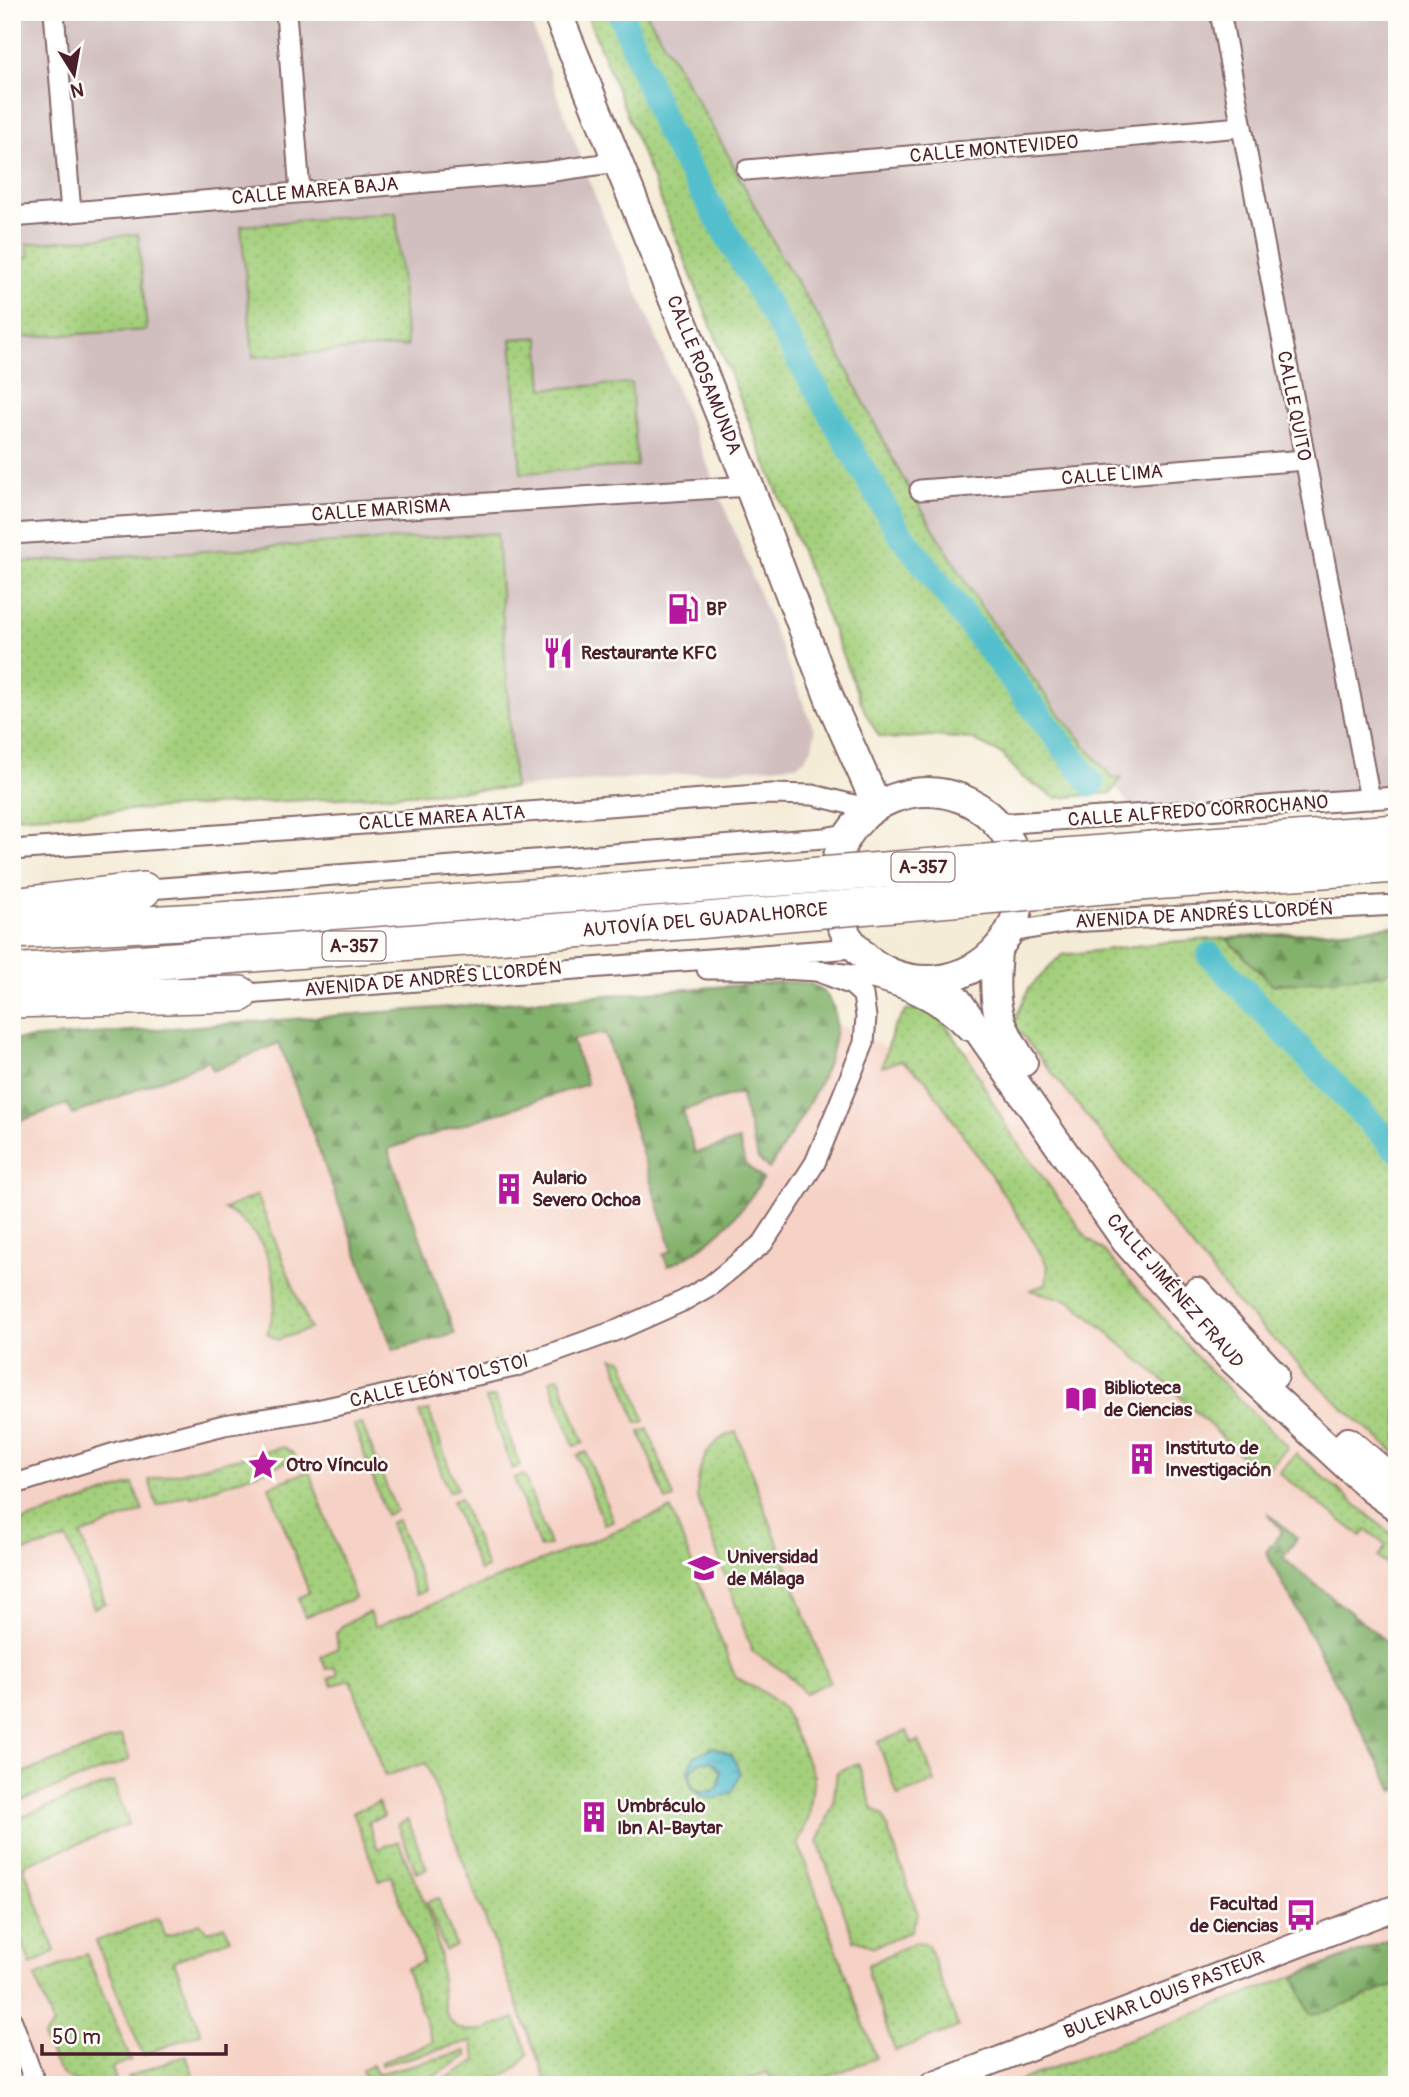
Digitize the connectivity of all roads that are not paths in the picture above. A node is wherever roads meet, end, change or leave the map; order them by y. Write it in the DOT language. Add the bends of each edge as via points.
graph roads {
  1 [pos="54,12"];
  2 [pos="286,12"];
  3 [pos="557,12"];
  4 [pos="1220,12"];
  5 [pos="1241,127"];
  6 [pos="617,162"];
  7 [pos="747,170"];
  8 [pos="300,192"];
  9 [pos="71,212"];
  10 [pos="12,217"];
  11 [pos="1305,460"];
  12 [pos="749,486"];
  13 [pos="920,489"];
  14 [pos="12,534"];
  15 [pos="847,738"];
  16 [pos="921,790"];
  17 [pos="1397,797"];
  18 [pos="1370,799"];
  19 [pos="872,808"];
  20 [pos="998,824"];
  21 [pos="1397,832"];
  22 [pos="851,833"];
  23 [pos="12,850"];
  24 [pos="1397,864"];
  25 [pos="1152,866"];
  26 [pos="143,890"];
  27 [pos="12,893"];
  28 [pos="1397,905"];
  29 [pos="12,906"];
  30 [pos="12,931"];
  31 [pos="1004,941"];
  32 [pos="854,948"];
  33 [pos="591,967"];
  34 [pos="816,971"];
  35 [pos="12,972"];
  36 [pos="934,980"];
  37 [pos="240,995"];
  38 [pos="12,1000"];
  39 [pos="12,1015"];
  40 [pos="1006,1071"];
  41 [pos="1397,1484"];
  42 [pos="12,1485"];
  43 [pos="1397,1507"];
  44 [pos="1397,1906"];
  45 [pos="12,2021"];
  46 [pos="982,2076"];
  47 [pos="36,2085"];
  48 [pos="932,2085"];
  1 -- 9 [label="street"];
  2 -- 8 [label="street"];
  3 -- 6 [label="main road, CALLE ROSAMUNDA"];
  4 -- 5 [label="street, CALLE QUITO"];
  5 -- 7 [label="street, CALLE MONTEVIDEO"];
  5 -- 11 [label="street, CALLE QUITO"];
  6 -- 8 [label="street, CALLE MAREA BAJA"];
  6 -- 12 [label="main road, CALLE ROSAMUNDA"];
  8 -- 9 [label="street, CALLE MAREA BAJA"];
  9 -- 10 [label="street, CALLE MAREA BAJA"];
  11 -- 13 [label="street, CALLE LIMA"];
  11 -- 18 [label="street, CALLE QUITO"];
  12 -- 14 [label="street, CALLE MARISMA"];
  12 -- 15 [label="main road, CALLE ROSAMUNDA"];
  15 -- 16 [label="main road, CALLE ROSAMUNDA" via="880,772"];
  15 -- 19 [label="main road, CALLE ROSAMUNDA" via="870,790"];
  16 -- 19 [label="main road"];
  16 -- 20 [label="main road" via="962,798"];
  17 -- 18 [label="street, CALLE ALFREDO CORROCHANO"];
  18 -- 20 [label="street, CALLE ALFREDO CORROCHANO"];
  19 -- 22 [label="main road"];
  19 -- 23 [label="street, CALLE MAREA ALTA" via="813,795 771,793"];
  20 -- 31 [label="main road" via="1016,852 1021,874 1022,894"];
  21 -- 25 [label="highway, AUTOVÍA DEL GUADALHORCE / A-357"];
  22 -- 26 [label="street"];
  22 -- 32 [label="main road" via="834,866 832,884 840,920"];
  24 -- 25 [label="highway, AUTOVÍA DEL GUADALHORCE / A-357"];
  25 -- 30 [label="highway, AUTOVÍA DEL GUADALHORCE / A-357, bridge" via="692,885"];
  25 -- 35 [label="highway, AUTOVÍA DEL GUADALHORCE / A-357, bridge" via="695,921"];
  26 -- 27 [label="street"];
  26 -- 29 [label="highway"];
  28 -- 31 [label="street, AVENIDA DE ANDRÉS LLORDÉN" via="1069,922"];
  31 -- 36 [label="main road" via="971,970"];
  31 -- 41 [label="main road, CALLE JIMÉNEZ FRAUD" via="995,1002 1002,1030 1143,1233 1289,1391"];
  32 -- 33 [label="street, AVENIDA DE ANDRÉS LLORDÉN"];
  32 -- 36 [label="main road" via="892,974"];
  33 -- 34 [label="street"];
  33 -- 37 [label="street, AVENIDA DE ANDRÉS LLORDÉN"];
  34 -- 40 [label="street" via="868,978 936,1004 952,1014"];
  34 -- 42 [label="street, CALLE LEÓN TOLSTOI" via="859,990 865,1002 864,1043 856,1068 816,1163 763,1243 711,1285 620,1329 514,1367 312,1411 224,1425"];
  36 -- 40 [label="main road, CALLE JIMÉNEZ FRAUD" via="957,1000"];
  37 -- 38 [label="highway"];
  37 -- 39 [label="street, AVENIDA DE ANDRÉS LLORDÉN"];
  40 -- 43 [label="main road, CALLE JIMÉNEZ FRAUD" via="1126,1241 1230,1357"];
  44 -- 46 [label="street, BULEVAR LOUIS PASTEUR"];
  45 -- 47 [label="street"];
  46 -- 48 [label="street, BULEVAR LOUIS PASTEUR"];
}
